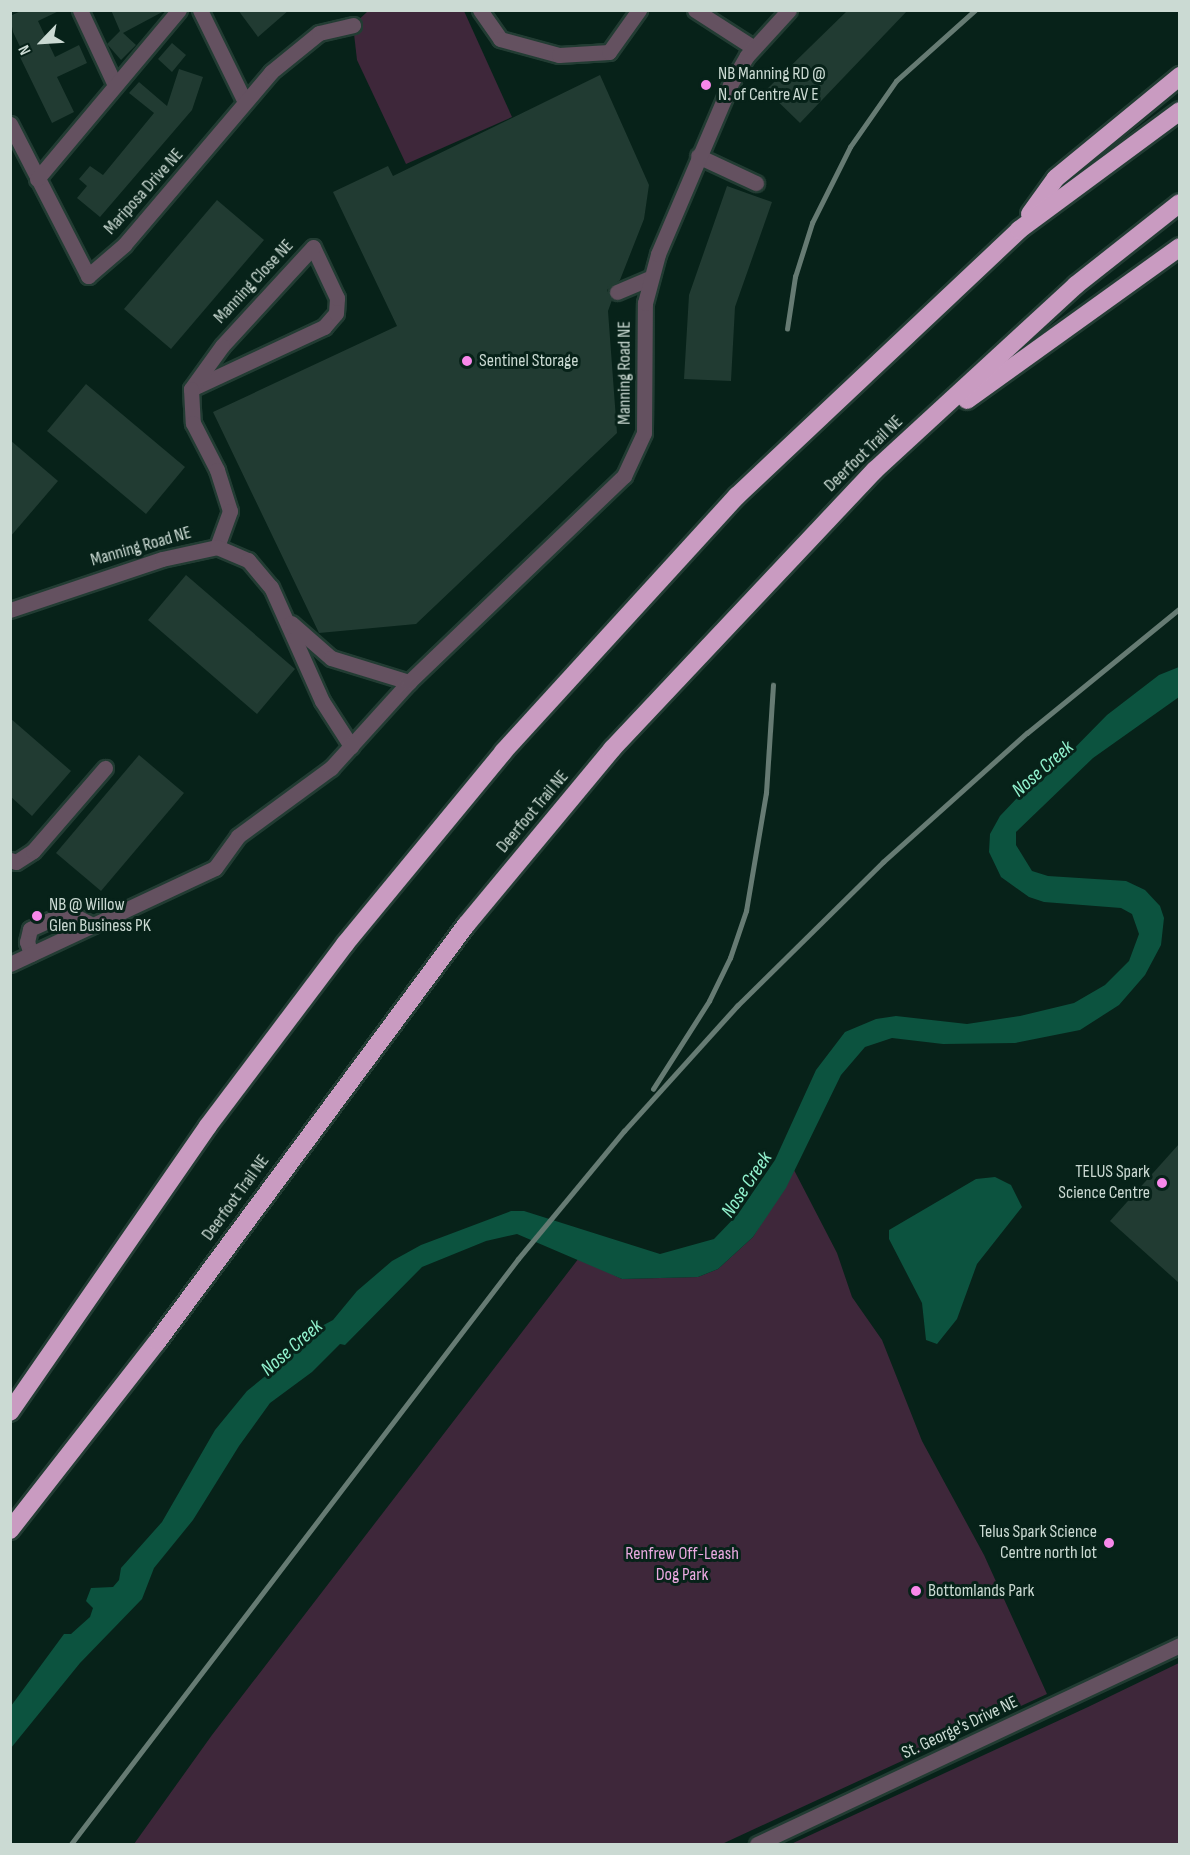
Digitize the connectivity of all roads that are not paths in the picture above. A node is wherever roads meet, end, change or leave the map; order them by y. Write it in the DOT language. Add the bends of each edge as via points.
graph roads {
  1 [pos="80,10"];
  2 [pos="179,10"];
  3 [pos="200,10"];
  4 [pos="480,10"];
  5 [pos="639,10"];
  6 [pos="695,10"];
  7 [pos="784,12"];
  8 [pos="353,25"];
  9 [pos="754,48"];
  10 [pos="1179,76"];
  11 [pos="115,85"];
  12 [pos="244,102"];
  13 [pos="1179,111"];
  14 [pos="10,124"];
  15 [pos="698,156"];
  16 [pos="38,179"];
  17 [pos="756,183"];
  18 [pos="1179,203"];
  19 [pos="1019,230"];
  20 [pos="1179,247"];
  21 [pos="650,278"];
  22 [pos="617,292"];
  23 [pos="191,389"];
  24 [pos="875,470"];
  25 [pos="218,547"];
  26 [pos="10,610"];
  27 [pos="288,620"];
  28 [pos="409,682"];
  29 [pos="351,746"];
  30 [pos="105,768"];
  31 [pos="10,860"];
  32 [pos="93,925"];
  33 [pos="31,954"];
  34 [pos="10,964"];
  35 [pos="10,1412"];
  36 [pos="10,1530"];
  37 [pos="1179,1645"];
  38 [pos="757,1845"];
  1 -- 11 [label="street"];
  2 -- 11 [label="street"];
  3 -- 12 [label="street"];
  4 -- 5 [label="street" via="500,39 559,55 609,52"];
  6 -- 9 [label="street"];
  7 -- 9 [label="street, Manning Road NE"];
  8 -- 12 [label="street, Mariposa Drive NE" via="320,33 271,72"];
  9 -- 15 [label="street, Manning Road NE" via="730,84"];
  10 -- 19 [label="highway" via="1056,178"];
  11 -- 16 [label="street"];
  12 -- 16 [label="street, Mariposa Drive NE" via="124,245 88,276"];
  13 -- 19 [label="highway"];
  14 -- 16 [label="street, Mariposa Drive NE"];
  15 -- 17 [label="street"];
  15 -- 21 [label="street, Manning Road NE"];
  18 -- 24 [label="highway, Deerfoot Trail NE" via="1076,285"];
  19 -- 35 [label="highway" via="737,496 503,752 345,944 208,1126"];
  20 -- 24 [label="highway" via="1026,355"];
  21 -- 22 [label="street"];
  21 -- 28 [label="street, Manning Road NE" via="643,348 646,418 633,463 588,514"];
  23 -- 23 [label="street, Manning Close NE" via="324,327 336,313 337,298 313,247 222,346"];
  23 -- 25 [label="street" via="193,423 230,511"];
  24 -- 36 [label="highway, Deerfoot Trail NE" via="612,749 466,925 157,1342"];
  25 -- 26 [label="street, Manning Road NE" via="162,559"];
  25 -- 27 [label="street, Manning Road NE" via="248,560 271,587"];
  27 -- 28 [label="street, Manning Road NE" via="331,658"];
  27 -- 29 [label="street, Manning Road NE" via="322,701"];
  28 -- 29 [label="street"];
  29 -- 32 [label="street" via="309,787 238,836 215,868"];
  30 -- 31 [label="street" via="33,851 16,862"];
  32 -- 33 [label="street"];
  32 -- 33 [label="street" via="67,912 30,929 27,942"];
  33 -- 34 [label="street"];
  37 -- 38 [label="street, St. George's Drive NE"];
}
